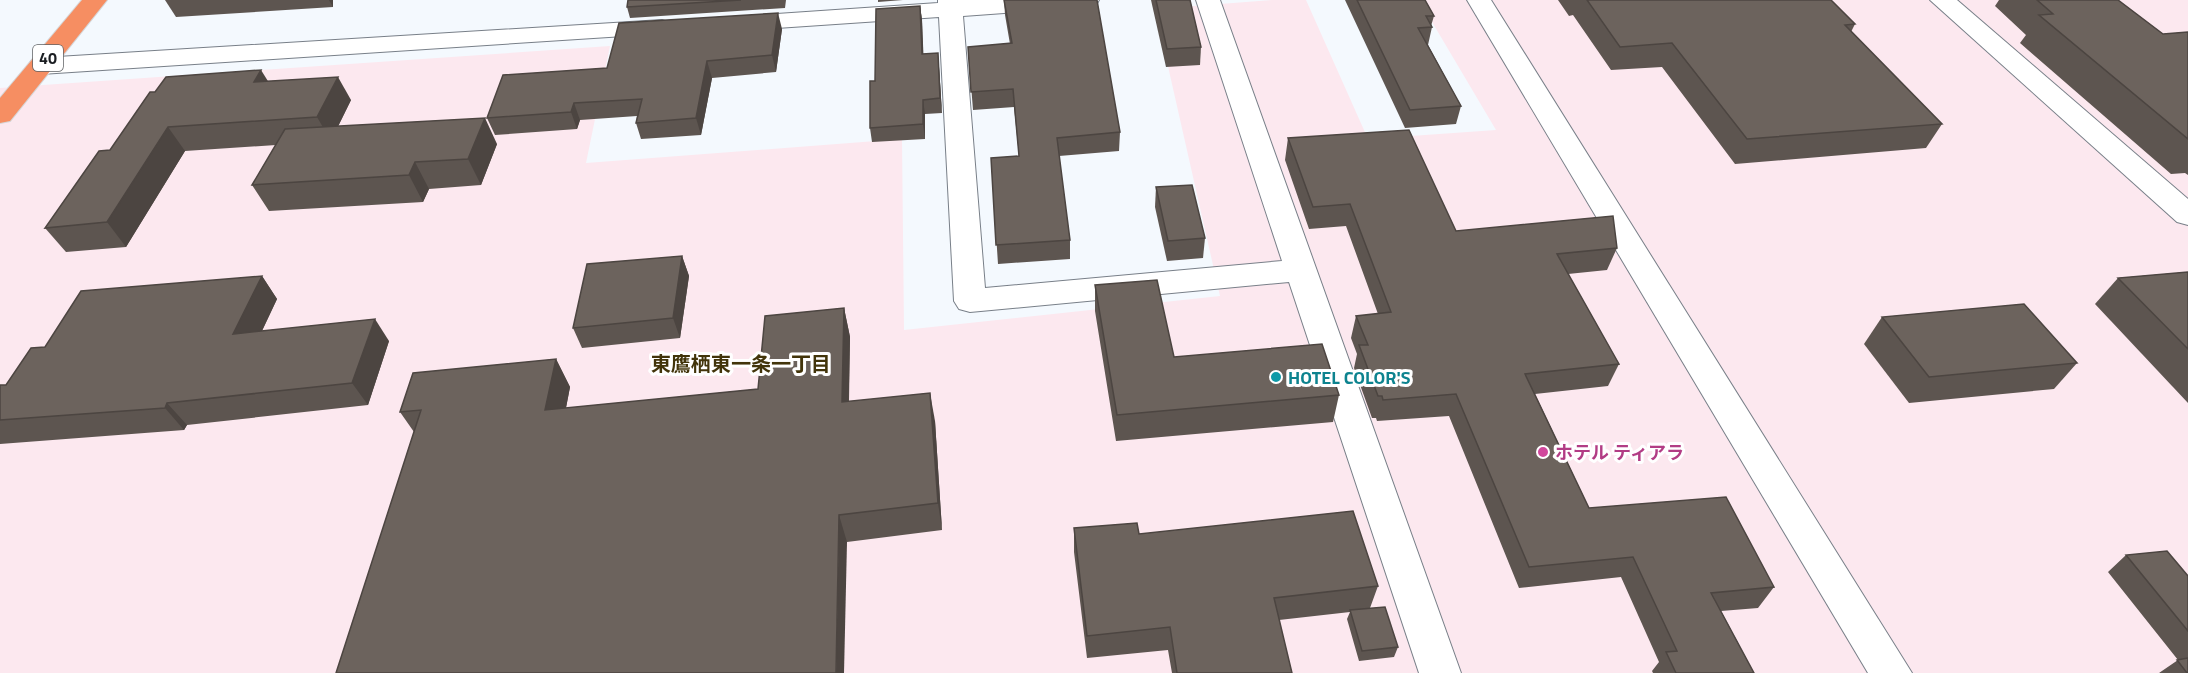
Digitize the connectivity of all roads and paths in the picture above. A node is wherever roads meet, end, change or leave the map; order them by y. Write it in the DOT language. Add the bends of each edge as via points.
graph roads {
  1 [pos="95,0"];
  2 [pos="1087,0"];
  3 [pos="1208,0"];
  4 [pos="1479,0"];
  5 [pos="1942,0"];
  6 [pos="950,5"];
  7 [pos="41,66"];
  8 [pos="0,115"];
  9 [pos="2188,215"];
  10 [pos="1301,270"];
  11 [pos="1440,673"];
  12 [pos="1892,673"];
  1 -- 7 [label="highway, 40"];
  2 -- 6 [label="street"];
  3 -- 10 [label="street"];
  4 -- 12 [label="street"];
  5 -- 9 [label="street"];
  6 -- 7 [label="street" via="699,26"];
  6 -- 10 [label="street" via="970,301"];
  7 -- 8 [label="highway, 40"];
  10 -- 11 [label="street"];
}
